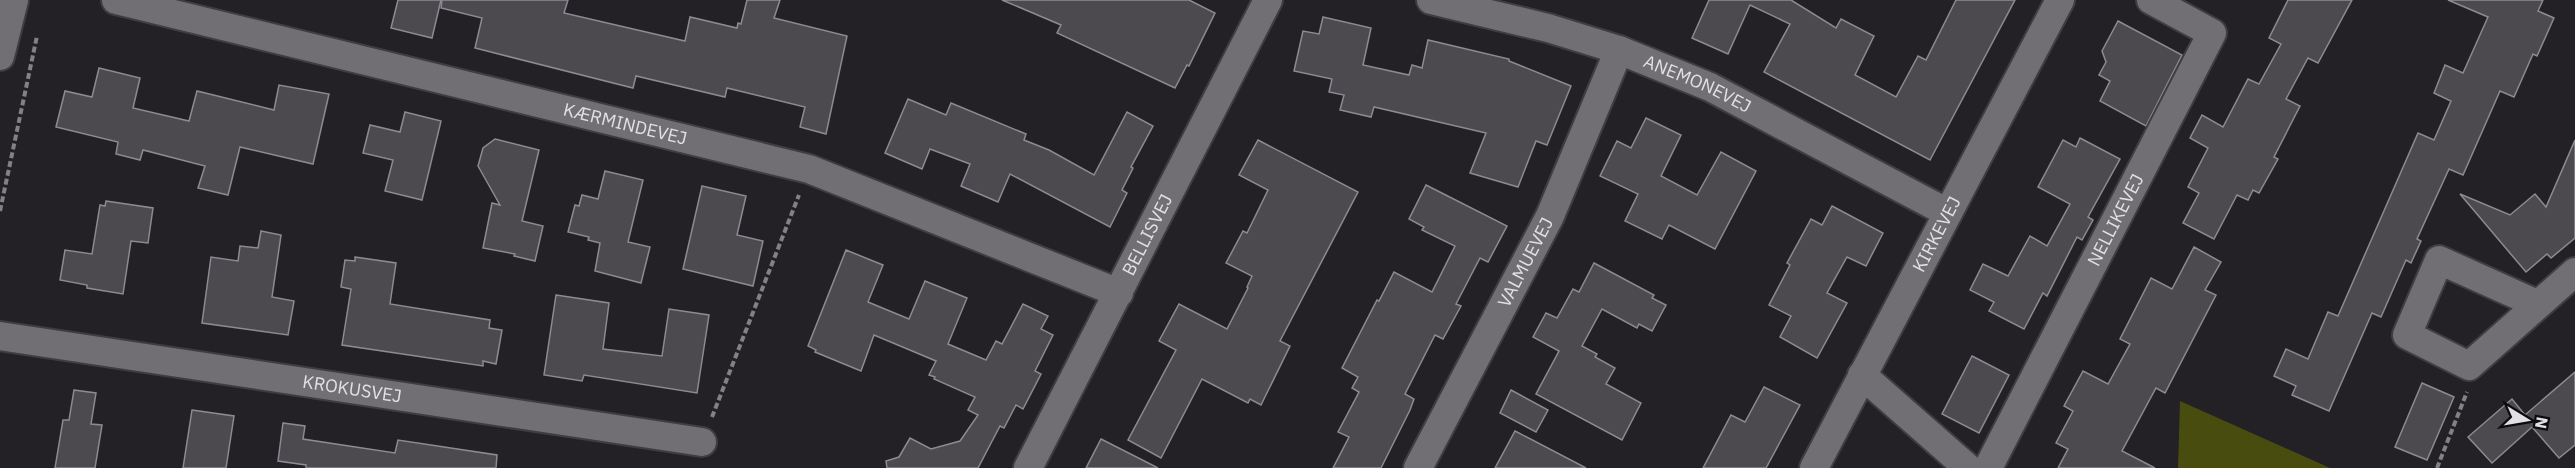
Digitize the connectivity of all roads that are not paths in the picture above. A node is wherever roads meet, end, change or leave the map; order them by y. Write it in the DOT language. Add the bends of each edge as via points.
graph roads {
  1 [pos="14,0"];
  2 [pos="116,0"];
  3 [pos="1268,0"];
  4 [pos="1431,0"];
  5 [pos="2060,0"];
  6 [pos="2151,0"];
  7 [pos="1619,50"];
  8 [pos="0,56"];
  9 [pos="1948,213"];
  10 [pos="2575,272"];
  11 [pos="1119,293"];
  12 [pos="2537,304"];
  13 [pos="0,336"];
  14 [pos="1862,375"];
  15 [pos="702,442"];
  16 [pos="1028,468"];
  17 [pos="1418,468"];
  18 [pos="1814,468"];
  19 [pos="1968,468"];
  20 [pos="1988,468"];
  1 -- 8 [label="street"];
  2 -- 11 [label="street, KÆRMINDEVEJ" via="809,169"];
  3 -- 11 [label="street, BELLISVEJ"];
  4 -- 7 [label="street, ANEMONEVEJ" via="1548,28"];
  5 -- 9 [label="street, KIRKEVEJ"];
  6 -- 20 [label="street, NELLIKEVEJ" via="2212,33"];
  7 -- 9 [label="street, ANEMONEVEJ" via="1710,87"];
  7 -- 17 [label="street, VALMUEVEJ" via="1551,216"];
  9 -- 14 [label="street, KIRKEVEJ"];
  10 -- 12 [label="street"];
  11 -- 16 [label="street, BELLISVEJ"];
  12 -- 12 [label="street" via="2469,366 2407,335 2439,260"];
  13 -- 15 [label="street, KROKUSVEJ"];
  14 -- 18 [label="street, KIRKEVEJ"];
  14 -- 19 [label="street"];
}
